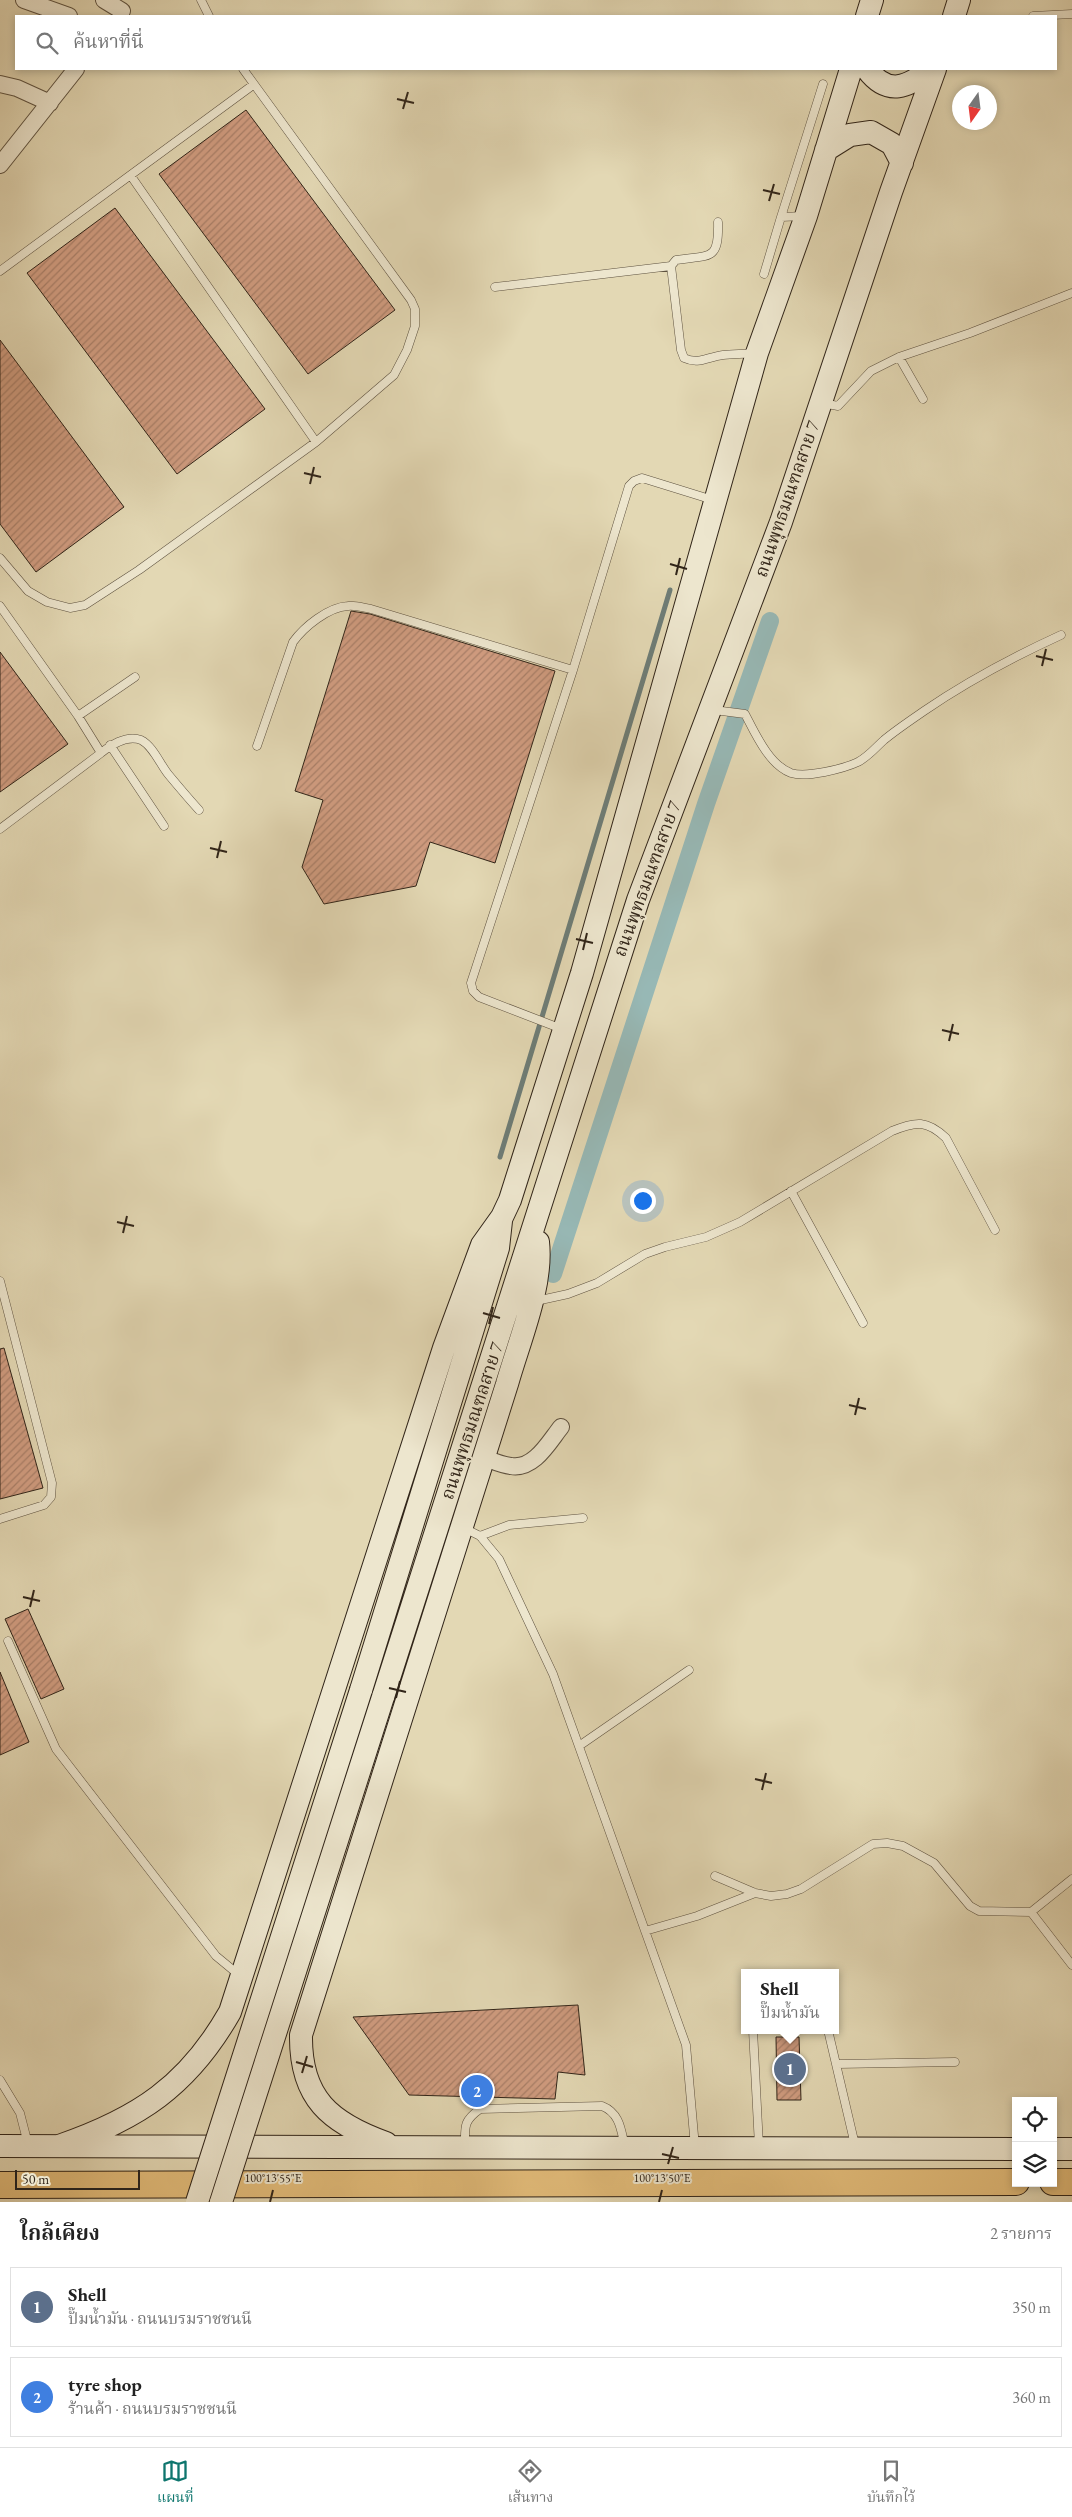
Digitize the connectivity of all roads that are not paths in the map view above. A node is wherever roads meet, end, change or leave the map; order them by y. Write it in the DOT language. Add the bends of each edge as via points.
graph roads {
  1 [pos="24,0"];
  2 [pos="104,0"];
  3 [pos="201,0"];
  4 [pos="872,0"];
  5 [pos="958,0"];
  6 [pos="124,9"];
  7 [pos="1072,14"];
  8 [pos="66,15"];
  9 [pos="208,15"];
  10 [pos="867,15"];
  11 [pos="954,15"];
  12 [pos="1052,15"];
  13 [pos="75,70"];
  14 [pos="244,70"];
  15 [pos="851,70"];
  16 [pos="868,70"];
  17 [pos="930,70"];
  18 [pos="935,70"];
  19 [pos="0,84"];
  20 [pos="823,84"];
  21 [pos="253,85"];
  22 [pos="50,103"];
  23 [pos="826,150"];
  24 [pos="902,163"];
  25 [pos="0,165"];
  26 [pos="131,176"];
  27 [pos="806,216"];
  28 [pos="781,217"];
  29 [pos="718,222"];
  30 [pos="671,266"];
  31 [pos="0,271"];
  32 [pos="764,274"];
  33 [pos="495,287"];
  34 [pos="1072,293"];
  35 [pos="757,353"];
  36 [pos="899,357"];
  37 [pos="923,398"];
  38 [pos="820,402"];
  39 [pos="316,442"];
  40 [pos="715,501"];
  41 [pos="0,558"];
  42 [pos="0,606"];
  43 [pos="1061,635"];
  44 [pos="573,670"];
  45 [pos="135,677"];
  46 [pos="709,710"];
  47 [pos="78,716"];
  48 [pos="110,745"];
  49 [pos="256,746"];
  50 [pos="101,753"];
  51 [pos="199,810"];
  52 [pos="164,826"];
  53 [pos="0,829"];
  54 [pos="564,1030"];
  55 [pos="791,1192"];
  56 [pos="502,1217"];
  57 [pos="536,1223"];
  58 [pos="995,1230"];
  59 [pos="0,1281"];
  60 [pos="530,1302"];
  61 [pos="863,1323"];
  62 [pos="561,1426"];
  63 [pos="484,1458"];
  64 [pos="583,1518"];
  65 [pos="0,1519"];
  66 [pos="471,1532"];
  67 [pos="8,1642"];
  68 [pos="688,1670"];
  69 [pos="579,1746"];
  70 [pos="715,1876"];
  71 [pos="1072,1879"];
  72 [pos="755,1893"];
  73 [pos="1032,1912"];
  74 [pos="645,1931"];
  75 [pos="1072,1965"];
  76 [pos="242,1978"];
  77 [pos="753,2034"];
  78 [pos="829,2034"];
  79 [pos="955,2062"];
  80 [pos="837,2064"];
  81 [pos="0,2080"];
  82 [pos="0,2146"];
  83 [pos="29,2146"];
  84 [pos="59,2146"];
  85 [pos="399,2148"];
  86 [pos="465,2148"];
  87 [pos="759,2148"];
  88 [pos="856,2148"];
  89 [pos="626,2149"];
  90 [pos="695,2149"];
  91 [pos="1012,2149"];
  92 [pos="1057,2149"];
  93 [pos="1072,2149"];
  94 [pos="1012,2182"];
  95 [pos="1057,2182"];
  96 [pos="1072,2182"];
  97 [pos="0,2185"];
  98 [pos="197,2202"];
  99 [pos="220,2202"];
  1 -- 8 [label="street"];
  2 -- 6 [label="street"];
  3 -- 9 [label="lane"];
  4 -- 10 [label="main road"];
  5 -- 11 [label="main road"];
  7 -- 12 [label="lane"];
  13 -- 22 [label="street"];
  14 -- 21 [label="lane"];
  15 -- 23 [label="main road, ถนนพุทธมณฑลสาย 7"];
  16 -- 17 [label="main road" via="875,79 893,87 913,83"];
  18 -- 24 [label="main road, ถนนพุทธมณฑลสาย 7"];
  19 -- 22 [label="street"];
  20 -- 28 [label="lane"];
  21 -- 26 [label="lane"];
  21 -- 39 [label="lane" via="411,300 415,310 415,326 394,375"];
  22 -- 25 [label="street"];
  23 -- 24 [label="main road" via="850,135 871,132 892,144"];
  23 -- 27 [label="main road, ถนนพุทธมณฑลสาย 7"];
  24 -- 38 [label="main road, ถนนพุทธมณฑลสาย 7"];
  26 -- 31 [label="lane"];
  26 -- 39 [label="lane"];
  27 -- 28 [label="lane"];
  27 -- 35 [label="main road, ถนนพุทธมณฑลสาย 7"];
  28 -- 32 [label="lane"];
  29 -- 30 [label="lane" via="718,243 714,252 676,260"];
  30 -- 33 [label="lane"];
  30 -- 35 [label="lane" via="684,358 692,362 720,355"];
  34 -- 36 [label="lane"];
  35 -- 40 [label="main road, ถนนพุทธมณฑลสาย 7"];
  36 -- 37 [label="lane"];
  36 -- 38 [label="lane" via="871,371 838,406"];
  38 -- 46 [label="main road, ถนนพุทธมณฑลสาย 7" via="781,522"];
  39 -- 41 [label="lane" via="139,570 85,605 70,608 47,602 28,591"];
  40 -- 44 [label="lane" via="642,478 629,486"];
  40 -- 54 [label="main road, ถนนพุทธมณฑลสาย 7"];
  42 -- 47 [label="lane"];
  43 -- 46 [label="lane" via="990,670 924,711 857,762 824,771 805,775 791,773 778,766 745,714"];
  44 -- 49 [label="lane" via="371,609 336,608 299,634 293,642"];
  44 -- 54 [label="lane" via="471,982 479,997"];
  45 -- 47 [label="lane"];
  46 -- 57 [label="main road, ถนนพุทธมณฑลสาย 7" via="638,900"];
  47 -- 50 [label="lane"];
  48 -- 50 [label="lane"];
  48 -- 51 [label="lane" via="128,739 140,740"];
  48 -- 52 [label="lane"];
  50 -- 53 [label="lane"];
  54 -- 56 [label="main road, ถนนพุทธมณฑลสาย 7"];
  55 -- 58 [label="lane" via="892,1130 923,1123 946,1138"];
  55 -- 60 [label="lane" via="740,1222 706,1237 645,1254 597,1283 568,1294"];
  55 -- 61 [label="lane"];
  56 -- 76 [label="main road" via="482,1244 444,1348"];
  56 -- 98 [label="main road, bridge" via="498,1248"];
  57 -- 60 [label="main road" via="539,1257"];
  57 -- 99 [label="main road, ถนนพุทธมณฑลสาย 7, bridge"];
  59 -- 65 [label="lane" via="52,1483 51,1497 44,1505"];
  60 -- 63 [label="main road"];
  62 -- 63 [label="street" via="530,1462 512,1466"];
  63 -- 66 [label="main road"];
  64 -- 66 [label="lane"];
  66 -- 69 [label="lane" via="499,1560 553,1674"];
  66 -- 85 [label="main road" via="301,2035 300,2058 306,2080 330,2114 350,2128"];
  67 -- 76 [label="lane" via="56,1749 216,1956"];
  68 -- 69 [label="lane"];
  69 -- 74 [label="lane"];
  70 -- 72 [label="lane"];
  71 -- 73 [label="lane"];
  72 -- 73 [label="lane" via="771,1896 801,1889 873,1844 887,1843 903,1846 934,1863 970,1906 979,1910"];
  72 -- 74 [label="lane" via="697,1916"];
  73 -- 75 [label="lane"];
  74 -- 90 [label="lane" via="686,2045"];
  76 -- 84 [label="main road" via="230,2012 213,2042 185,2074 123,2121"];
  77 -- 87 [label="lane"];
  78 -- 80 [label="lane"];
  79 -- 80 [label="lane"];
  80 -- 88 [label="lane"];
  81 -- 83 [label="lane" via="20,2113"];
  82 -- 83 [label="main road"];
  83 -- 84 [label="main road"];
  84 -- 85 [label="main road"];
  85 -- 86 [label="main road"];
  86 -- 89 [label="main road"];
  86 -- 89 [label="lane" via="465,2127 469,2117 480,2109 602,2106 612,2110 618,2119"];
  87 -- 88 [label="main road"];
  87 -- 90 [label="main road"];
  88 -- 91 [label="main road"];
  89 -- 90 [label="main road"];
  92 -- 93 [label="main road"];
  94 -- 97 [label="highway"];
  95 -- 96 [label="highway"];
}
